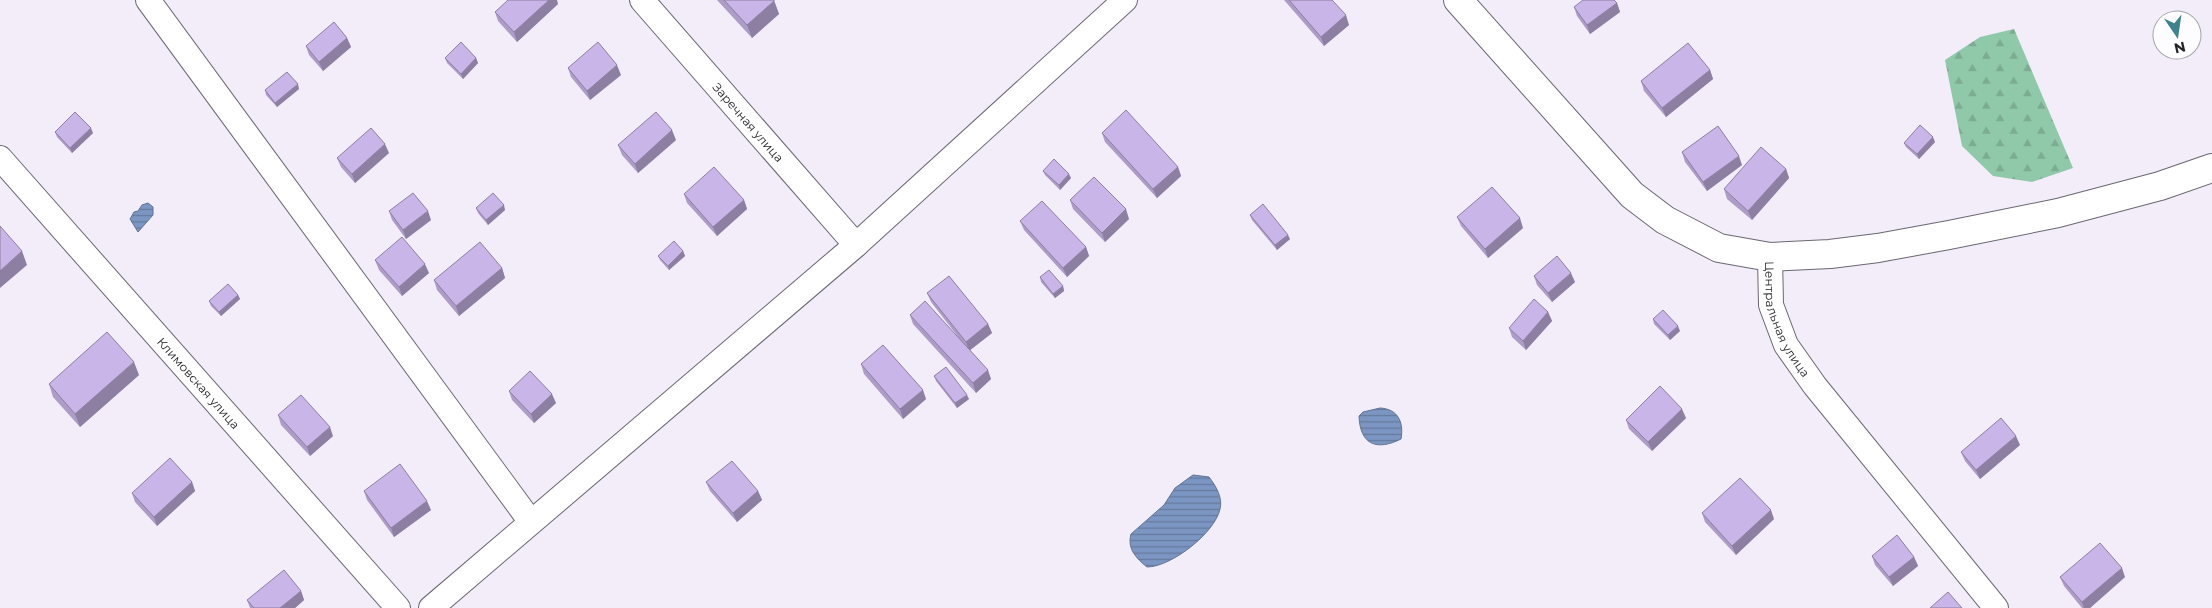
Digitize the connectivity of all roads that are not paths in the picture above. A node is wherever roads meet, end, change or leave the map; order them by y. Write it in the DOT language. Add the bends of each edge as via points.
graph roads {
  1 [pos="148,0"];
  2 [pos="642,0"];
  3 [pos="1125,0"];
  4 [pos="1458,0"];
  5 [pos="0,158"];
  6 [pos="2212,168"];
  7 [pos="856,244"];
  8 [pos="1770,257"];
  9 [pos="531,522"];
  10 [pos="398,608"];
  11 [pos="431,608"];
  12 [pos="1996,608"];
  1 -- 9 [label="street"];
  2 -- 7 [label="street, Заречная улица"];
  3 -- 7 [label="street"];
  4 -- 8 [label="street, Центральная улица" via="1632,195 1665,220 1719,248"];
  5 -- 10 [label="street, Климовская улица"];
  6 -- 8 [label="street" via="2160,186 2058,213 1948,236 1830,254"];
  7 -- 9 [label="street"];
  8 -- 12 [label="street, Центральная улица" via="1771,305 1786,345 1815,386"];
  9 -- 11 [label="street"];
}
